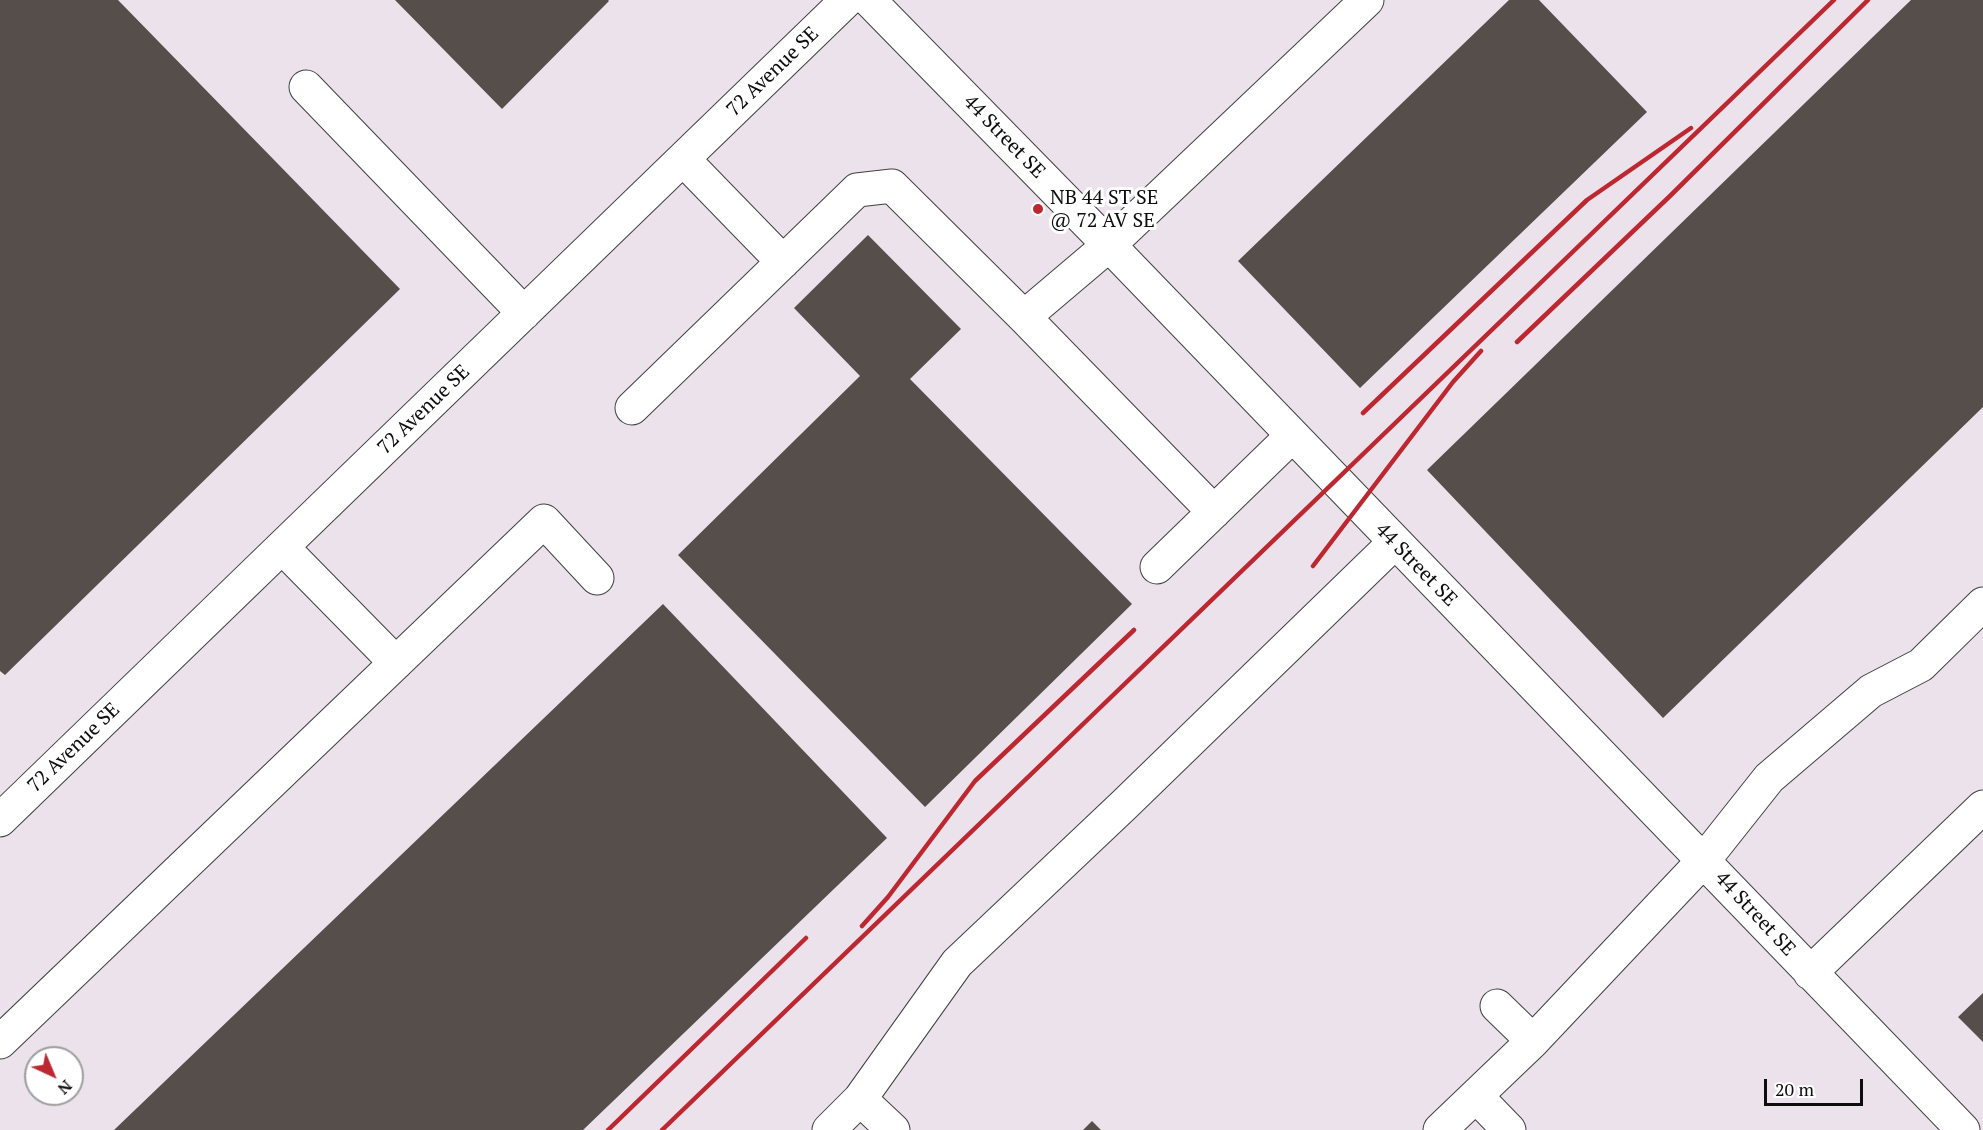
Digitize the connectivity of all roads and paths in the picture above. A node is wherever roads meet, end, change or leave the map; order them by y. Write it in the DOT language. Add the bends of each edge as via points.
graph roads {
  1 [pos="847,0"];
  2 [pos="869,0"];
  3 [pos="1367,0"];
  4 [pos="306,87"];
  5 [pos="683,159"];
  6 [pos="1109,245"];
  7 [pos="783,262"];
  8 [pos="524,313"];
  9 [pos="1024,317"];
  10 [pos="632,408"];
  11 [pos="1292,436"];
  12 [pos="1214,512"];
  13 [pos="1395,542"];
  14 [pos="282,547"];
  15 [pos="1157,567"];
  16 [pos="597,578"];
  17 [pos="1983,604"];
  18 [pos="396,663"];
  19 [pos="1983,807"];
  20 [pos="0,820"];
  21 [pos="1704,860"];
  22 [pos="1810,973"];
  23 [pos="1497,1006"];
  24 [pos="1533,1041"];
  25 [pos="0,1042"];
  26 [pos="1476,1096"];
  27 [pos="860,1099"];
  28 [pos="829,1130"];
  29 [pos="893,1130"];
  30 [pos="1440,1130"];
  31 [pos="1509,1130"];
  32 [pos="1963,1130"];
  1 -- 5 [label="street, 72 Avenue SE"];
  2 -- 6 [label="street, 44 Street SE"];
  3 -- 6 [label="street"];
  4 -- 8 [label="street"];
  5 -- 7 [label="street"];
  5 -- 8 [label="street, 72 Avenue SE"];
  6 -- 9 [label="street"];
  6 -- 11 [label="street, 44 Street SE"];
  7 -- 9 [label="street" via="857,190 892,186"];
  7 -- 10 [label="street"];
  8 -- 14 [label="street, 72 Avenue SE"];
  9 -- 12 [label="street"];
  11 -- 12 [label="street"];
  11 -- 13 [label="street, 44 Street SE"];
  12 -- 15 [label="street"];
  13 -- 21 [label="street, 44 Street SE"];
  13 -- 27 [label="street" via="957,963"];
  14 -- 18 [label="street"];
  14 -- 20 [label="street, 72 Avenue SE"];
  16 -- 18 [label="street" via="544,521"];
  17 -- 21 [label="street" via="1921,665 1871,691 1769,778"];
  18 -- 25 [label="street"];
  19 -- 22 [label="street"];
  21 -- 22 [label="street, 44 Street SE"];
  21 -- 24 [label="street"];
  22 -- 32 [label="street, 44 Street SE"];
  23 -- 24 [label="street"];
  24 -- 26 [label="street"];
  26 -- 30 [label="street"];
  26 -- 31 [label="street"];
  27 -- 28 [label="street"];
  27 -- 29 [label="street"];
}
